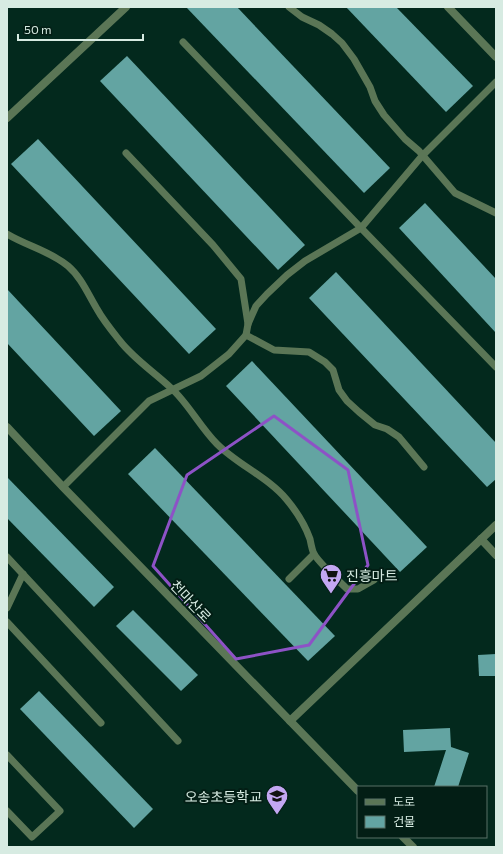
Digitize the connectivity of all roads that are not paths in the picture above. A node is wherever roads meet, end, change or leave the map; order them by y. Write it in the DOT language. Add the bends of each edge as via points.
graph roads {
  1 [pos="126,7"];
  2 [pos="289,7"];
  3 [pos="448,7"];
  4 [pos="183,42"];
  5 [pos="496,55"];
  6 [pos="496,82"];
  7 [pos="7,118"];
  8 [pos="126,153"];
  9 [pos="422,156"];
  10 [pos="496,213"];
  11 [pos="361,228"];
  12 [pos="7,234"];
  13 [pos="248,324"];
  14 [pos="246,335"];
  15 [pos="496,367"];
  16 [pos="172,389"];
  17 [pos="7,427"];
  18 [pos="424,467"];
  19 [pos="63,487"];
  20 [pos="496,525"];
  21 [pos="482,539"];
  22 [pos="314,554"];
  23 [pos="496,555"];
  24 [pos="7,557"];
  25 [pos="23,574"];
  26 [pos="289,579"];
  27 [pos="374,580"];
  28 [pos="7,608"];
  29 [pos="7,622"];
  30 [pos="290,721"];
  31 [pos="101,723"];
  32 [pos="178,741"];
  33 [pos="7,754"];
  34 [pos="357,790"];
  35 [pos="7,811"];
  36 [pos="404,838"];
  37 [pos="413,847"];
  1 -- 7 [label="street"];
  2 -- 9 [label="lane" via="342,43 370,87 384,115"];
  3 -- 5 [label="street"];
  4 -- 11 [label="lane"];
  6 -- 9 [label="lane"];
  8 -- 13 [label="lane" via="229,262 241,280"];
  9 -- 10 [label="lane" via="455,193"];
  9 -- 11 [label="lane"];
  11 -- 13 [label="lane" via="305,261 287,275 256,306"];
  11 -- 15 [label="lane"];
  12 -- 16 [label="lane" via="46,251 69,267 120,342"];
  13 -- 14 [label="lane"];
  14 -- 16 [label="lane" via="229,354 201,376"];
  14 -- 18 [label="lane" via="274,350 308,352 325,362 333,370 339,390 347,401 375,425 399,437"];
  16 -- 19 [label="lane" via="149,401"];
  16 -- 22 [label="lane" via="216,443 238,462 270,483 286,499 300,517"];
  17 -- 19 [label="street, 천마산로"];
  19 -- 30 [label="street, 천마산로"];
  20 -- 21 [label="street"];
  21 -- 23 [label="street"];
  21 -- 30 [label="street"];
  22 -- 26 [label="lane"];
  22 -- 27 [label="lane" via="348,589 358,589"];
  24 -- 25 [label="lane"];
  25 -- 28 [label="lane"];
  25 -- 32 [label="lane"];
  29 -- 31 [label="lane"];
  30 -- 34 [label="street, 천마산로"];
  33 -- 35 [label="lane" via="60,811 32,837"];
  36 -- 37 [label="street"];
}
